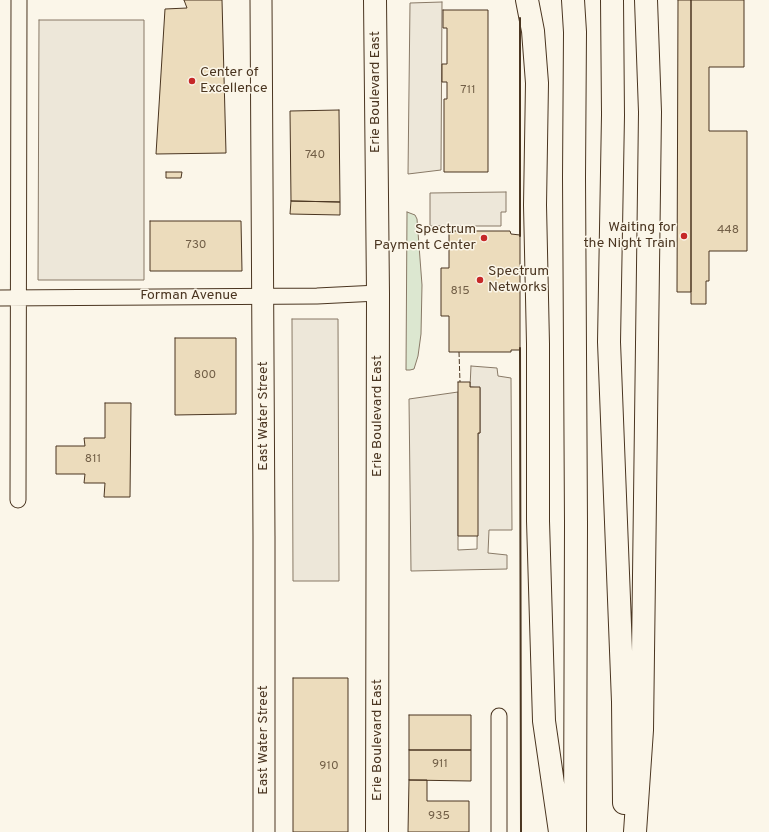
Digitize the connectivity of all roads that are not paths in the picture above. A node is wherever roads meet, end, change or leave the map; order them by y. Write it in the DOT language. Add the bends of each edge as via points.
graph roads {
  1 [pos="19,0"];
  2 [pos="261,0"];
  3 [pos="375,0"];
  4 [pos="527,0"];
  5 [pos="573,0"];
  6 [pos="612,0"];
  7 [pos="646,0"];
  8 [pos="659,0"];
  9 [pos="650,112"];
  10 [pos="378,294"];
  11 [pos="263,296"];
  12 [pos="0,298"];
  13 [pos="18,298"];
  14 [pos="18,500"];
  15 [pos="499,716"];
  16 [pos="264,832"];
  17 [pos="377,832"];
  18 [pos="499,832"];
  19 [pos="560,832"];
  20 [pos="575,832"];
  21 [pos="624,832"];
  22 [pos="635,832"];
  1 -- 13 [label="street"];
  2 -- 11 [label="street, East Water Street"];
  3 -- 10 [label="main road, Erie Boulevard East"];
  4 -- 19 [label="main road" via="533,31 537,83 538,521 544,721"];
  5 -- 20 [label="main road"];
  6 -- 21 [label="main road" via="613,115 609,342 623,702"];
  7 -- 9 [label="main road"];
  8 -- 9 [label="main road"];
  9 -- 22 [label="main road" via="642,730"];
  10 -- 11 [label="street, Forman Avenue"];
  10 -- 17 [label="main road, Erie Boulevard East"];
  11 -- 13 [label="street, Forman Avenue"];
  11 -- 16 [label="street, East Water Street"];
  12 -- 13 [label="street, Forman Avenue"];
  13 -- 14 [label="street"];
  15 -- 18 [label="street"];
}
